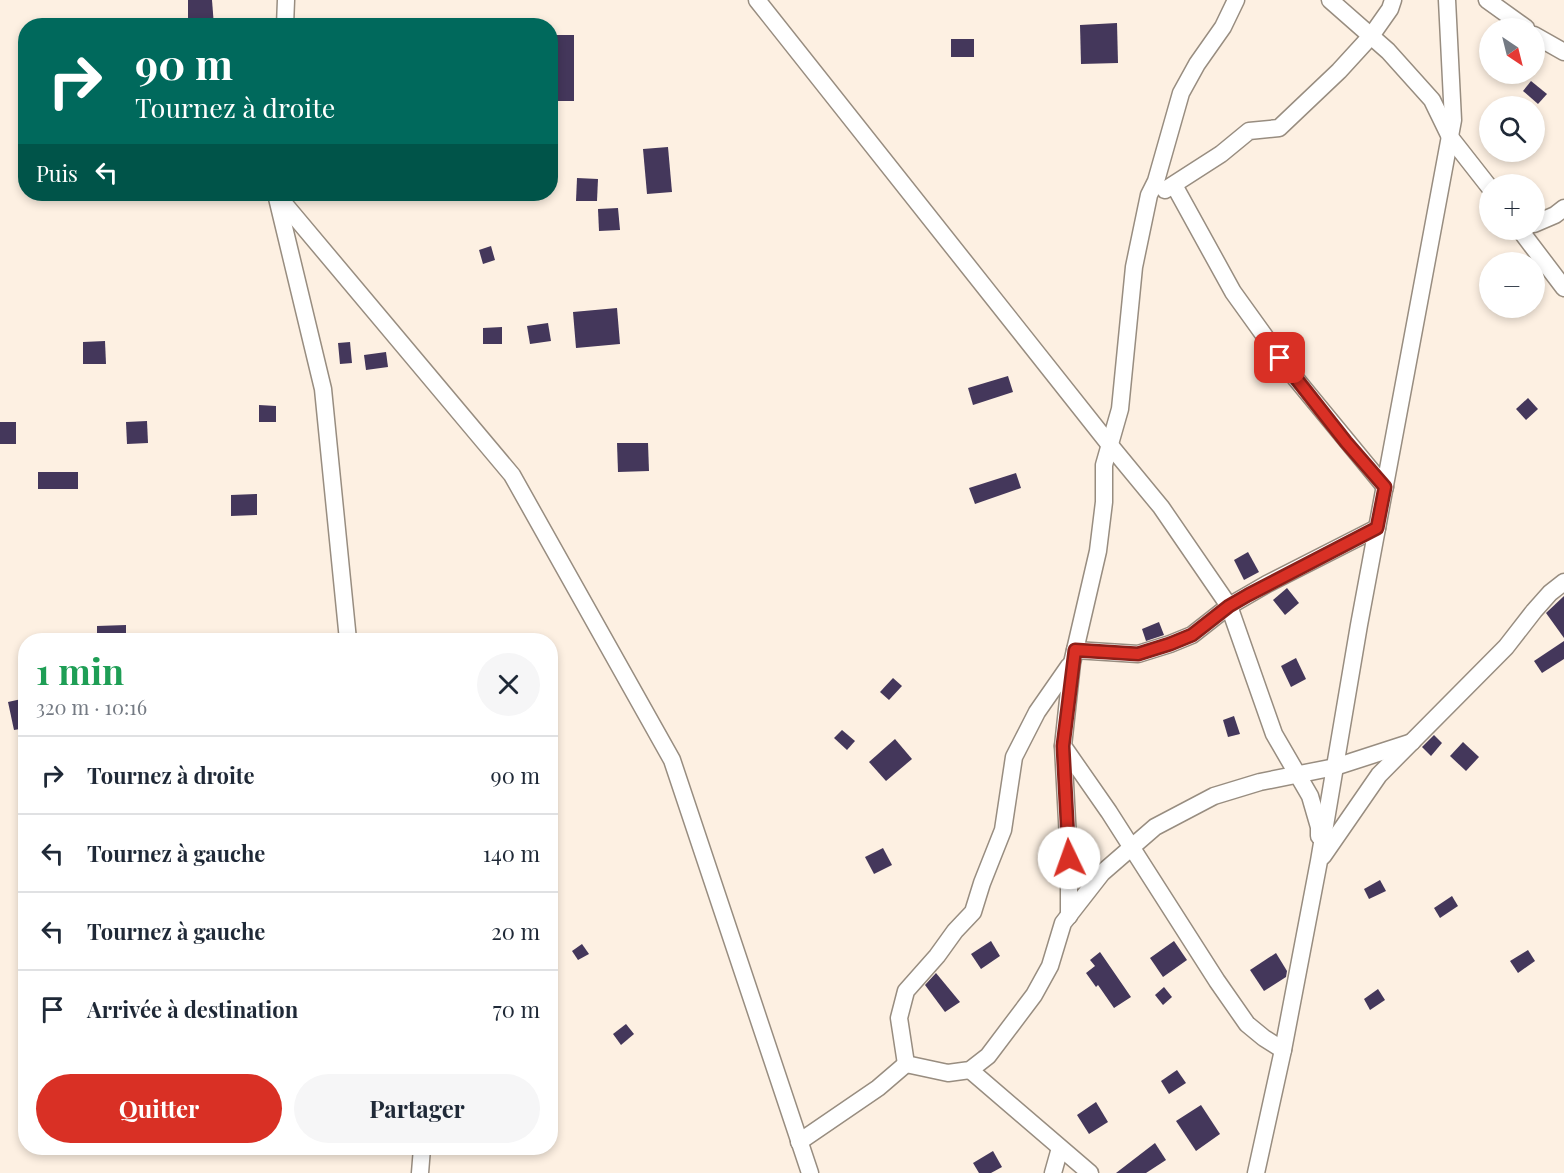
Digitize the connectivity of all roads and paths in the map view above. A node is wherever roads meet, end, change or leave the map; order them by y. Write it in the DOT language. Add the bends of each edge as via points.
graph roads {
  1 [pos="286,0"];
  2 [pos="757,0"];
  3 [pos="1236,0"];
  4 [pos="1330,0"];
  5 [pos="1394,0"];
  6 [pos="1447,0"];
  7 [pos="1487,0"];
  8 [pos="285,18"];
  9 [pos="1512,18"];
  10 [pos="1371,36"];
  11 [pos="1545,41"];
  12 [pos="1564,52"];
  13 [pos="1450,137"];
  14 [pos="1479,174"];
  15 [pos="1174,185"];
  16 [pos="278,201"];
  17 [pos="282,201"];
  18 [pos="1148,201"];
  19 [pos="1564,208"];
  20 [pos="1545,219"];
  21 [pos="1533,240"];
  22 [pos="1564,288"];
  23 [pos="1109,444"];
  24 [pos="1385,487"];
  25 [pos="1377,528"];
  26 [pos="1564,582"];
  27 [pos="1229,606"];
  28 [pos="347,633"];
  29 [pos="1073,656"];
  30 [pos="1412,742"];
  31 [pos="1063,746"];
  32 [pos="1335,767"];
  33 [pos="1298,775"];
  34 [pos="1132,847"];
  35 [pos="1319,861"];
  36 [pos="1069,916"];
  37 [pos="1283,1050"];
  38 [pos="906,1064"];
  39 [pos="970,1070"];
  40 [pos="799,1142"];
  41 [pos="1059,1148"];
  42 [pos="421,1155"];
  43 [pos="420,1173"];
  44 [pos="810,1173"];
  45 [pos="1053,1173"];
  46 [pos="1090,1173"];
  47 [pos="1256,1173"];
  1 -- 8 [label="street"];
  2 -- 23 [label="street"];
  3 -- 18 [label="street" via="1181,93"];
  4 -- 10 [label="street"];
  5 -- 10 [label="street"];
  6 -- 13 [label="street" via="1453,120"];
  7 -- 9 [label="street"];
  10 -- 13 [label="street" via="1432,100"];
  10 -- 15 [label="street" via="1279,128 1249,131"];
  11 -- 12 [label="street"];
  13 -- 14 [label="street"];
  13 -- 24 [label="street"];
  15 -- 18 [label="street"];
  15 -- 24 [label="street" via="1233,292 1292,374"];
  16 -- 28 [label="street" via="323,389"];
  17 -- 40 [label="street" via="512,475 672,760"];
  18 -- 23 [label="street" via="1134,267 1120,409"];
  19 -- 20 [label="street"];
  21 -- 22 [label="street"];
  23 -- 27 [label="street" via="1161,507"];
  23 -- 29 [label="street" via="1098,551"];
  24 -- 25 [label="street"];
  25 -- 27 [label="street"];
  25 -- 32 [label="street"];
  26 -- 30 [label="street"];
  27 -- 29 [label="street" via="1192,635 1138,654"];
  27 -- 33 [label="street" via="1274,734"];
  29 -- 31 [label="street"];
  29 -- 38 [label="street" via="1014,757 1003,830 974,912 906,991 898,1018"];
  30 -- 32 [label="street"];
  30 -- 35 [label="street" via="1379,775"];
  31 -- 34 [label="street"];
  31 -- 36 [label="street"];
  32 -- 33 [label="street"];
  32 -- 35 [label="street"];
  33 -- 34 [label="street" via="1214,796 1155,826"];
  33 -- 35 [label="street" via="1310,796 1319,827"];
  34 -- 36 [label="street" via="1102,873"];
  34 -- 37 [label="street" via="1247,1024"];
  35 -- 37 [label="street"];
  36 -- 39 [label="street" via="1063,922 1050,966 1035,995 988,1056"];
  37 -- 47 [label="street"];
  38 -- 39 [label="street" via="948,1073"];
  38 -- 40 [label="street"];
  39 -- 41 [label="street"];
  40 -- 44 [label="street"];
  41 -- 45 [label="street"];
  41 -- 46 [label="street"];
  42 -- 43 [label="street"];
}
